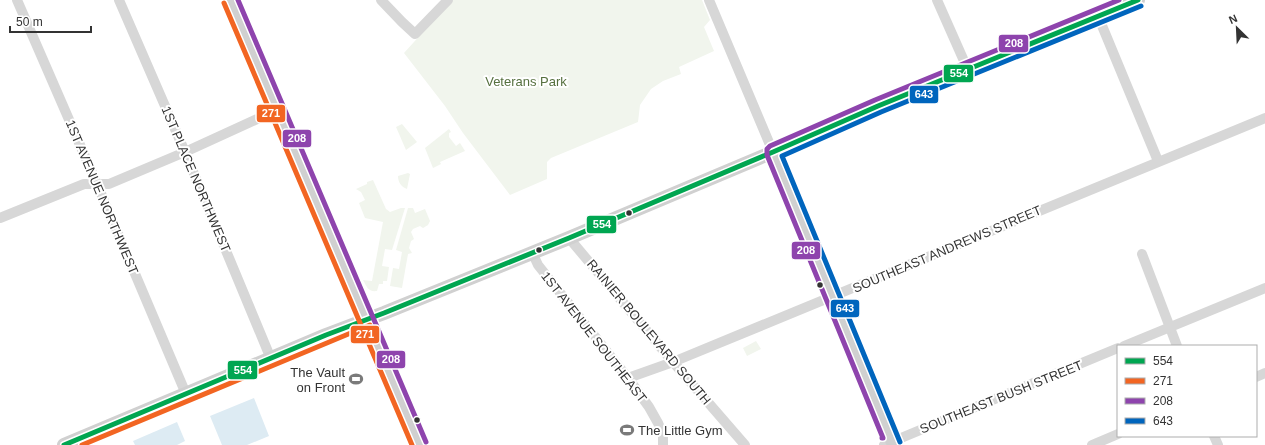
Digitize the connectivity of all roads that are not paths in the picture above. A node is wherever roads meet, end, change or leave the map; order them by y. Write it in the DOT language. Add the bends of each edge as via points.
graph roads {
  1 [pos="17,0"];
  2 [pos="119,0"];
  3 [pos="230,0"];
  4 [pos="381,0"];
  5 [pos="448,0"];
  6 [pos="711,0"];
  7 [pos="937,0"];
  8 [pos="1138,0"];
  9 [pos="1098,16"];
  10 [pos="968,70"];
  11 [pos="277,110"];
  12 [pos="1265,118"];
  13 [pos="185,152"];
  14 [pos="773,152"];
  15 [pos="1158,161"];
  16 [pos="97,184"];
  17 [pos="0,218"];
  18 [pos="569,238"];
  19 [pos="532,252"];
  20 [pos="1142,254"];
  21 [pos="1265,288"];
  22 [pos="833,296"];
  23 [pos="367,319"];
  24 [pos="1170,327"];
  25 [pos="1126,345"];
  26 [pos="1177,345"];
  27 [pos="1117,348"];
  28 [pos="270,358"];
  29 [pos="673,362"];
  30 [pos="628,378"];
  31 [pos="186,394"];
  32 [pos="1117,434"];
  33 [pos="890,444"];
  34 [pos="64,445"];
  35 [pos="420,445"];
  36 [pos="663,445"];
  37 [pos="745,445"];
  38 [pos="1092,445"];
  1 -- 16 [label="street, 1ST AVENUE NORTHWEST"];
  2 -- 13 [label="street, 1ST PLACE NORTHWEST"];
  3 -- 11 [label="main road"];
  4 -- 5 [label="street" via="415,34"];
  6 -- 14 [label="street"];
  7 -- 10 [label="street"];
  8 -- 9 [label="main road"];
  9 -- 10 [label="main road"];
  9 -- 15 [label="street"];
  10 -- 14 [label="main road"];
  11 -- 13 [label="street"];
  11 -- 23 [label="main road"];
  12 -- 15 [label="street, SOUTHEAST ANDREWS STREET"];
  13 -- 16 [label="street" via="109,184"];
  13 -- 28 [label="street, 1ST PLACE NORTHWEST"];
  14 -- 18 [label="main road"];
  14 -- 22 [label="main road"];
  15 -- 22 [label="street, SOUTHEAST ANDREWS STREET"];
  16 -- 17 [label="street" via="84,184"];
  16 -- 31 [label="street, 1ST AVENUE NORTHWEST"];
  18 -- 19 [label="main road"];
  18 -- 29 [label="street, RAINIER BOULEVARD SOUTH"];
  19 -- 23 [label="main road"];
  19 -- 30 [label="street, 1ST AVENUE SOUTHEAST" via="538,265"];
  20 -- 24 [label="street"];
  21 -- 24 [label="street"];
  22 -- 29 [label="street, SOUTHEAST ANDREWS STREET"];
  22 -- 33 [label="main road"];
  23 -- 28 [label="main road"];
  23 -- 35 [label="main road"];
  24 -- 25 [label="street"];
  24 -- 26 [label="street"];
  27 -- 33 [label="street, SOUTHEAST BUSH STREET"];
  28 -- 31 [label="main road"];
  29 -- 30 [label="street, SOUTHEAST ANDREWS STREET"];
  29 -- 37 [label="street, RAINIER BOULEVARD SOUTH"];
  30 -- 36 [label="street, 1ST AVENUE SOUTHEAST" via="658,423 663,435"];
  31 -- 34 [label="main road"];
  32 -- 38 [label="street"];
}
